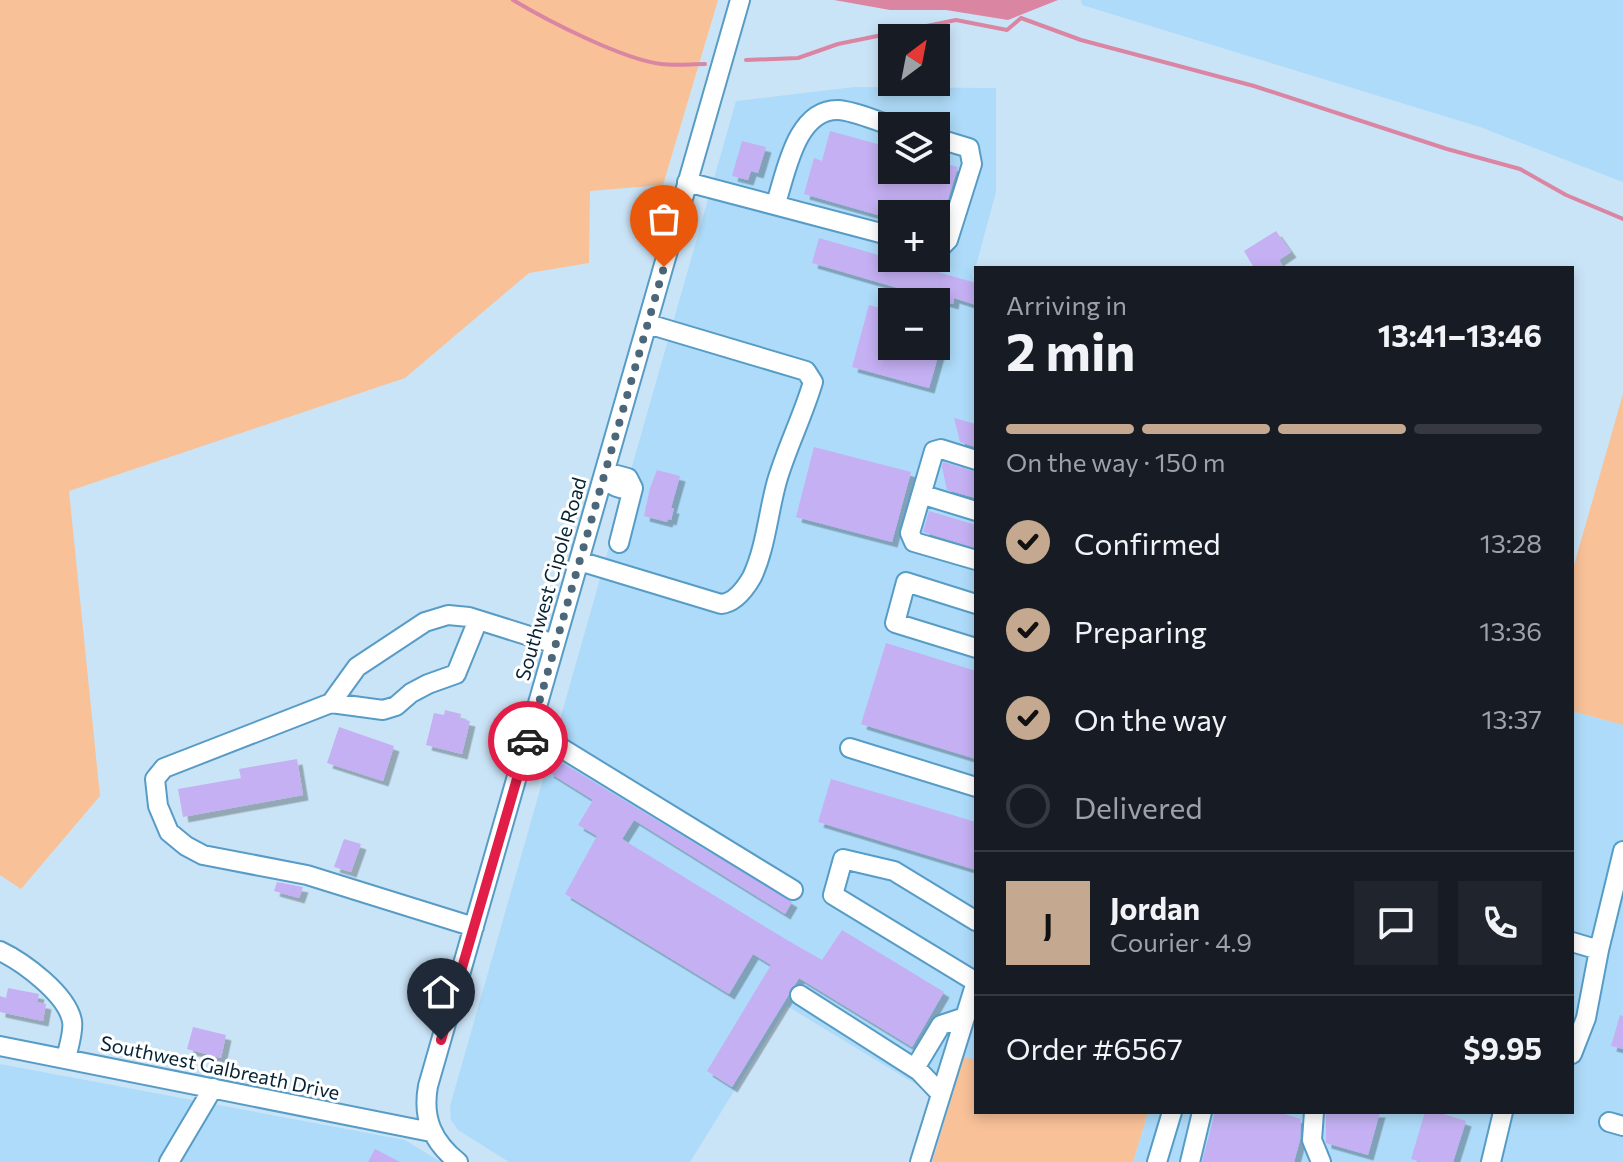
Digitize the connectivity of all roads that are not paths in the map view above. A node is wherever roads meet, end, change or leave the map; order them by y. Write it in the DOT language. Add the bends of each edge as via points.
graph roads {
  1 [pos="740,0"];
  2 [pos="878,122"];
  3 [pos="950,142"];
  4 [pos="687,182"];
  5 [pos="776,203"];
  6 [pos="878,232"];
  7 [pos="950,234"];
  8 [pos="648,324"];
  9 [pos="974,459"];
  10 [pos="604,478"];
  11 [pos="922,492"];
  12 [pos="974,510"];
  13 [pos="619,543"];
  14 [pos="974,559"];
  15 [pos="579,561"];
  16 [pos="974,603"];
  17 [pos="478,620"];
  18 [pos="555,644"];
  19 [pos="974,647"];
  20 [pos="331,703"];
  21 [pos="531,732"];
  22 [pos="850,748"];
  23 [pos="974,786"];
  24 [pos="1623,851"];
  25 [pos="793,890"];
  26 [pos="974,920"];
  27 [pos="474,927"];
  28 [pos="1574,943"];
  29 [pos="1599,950"];
  30 [pos="0,951"];
  31 [pos="974,981"];
  32 [pos="974,988"];
  33 [pos="800,995"];
  34 [pos="965,1017"];
  35 [pos="0,1046"];
  36 [pos="1574,1049"];
  37 [pos="66,1059"];
  38 [pos="915,1068"];
  39 [pos="213,1088"];
  40 [pos="941,1094"];
  41 [pos="1171,1114"];
  42 [pos="1202,1114"];
  43 [pos="1314,1114"];
  44 [pos="1503,1114"];
  45 [pos="431,1132"];
  46 [pos="448,1159"];
  47 [pos="169,1162"];
  48 [pos="920,1162"];
  49 [pos="1157,1162"];
  50 [pos="1190,1162"];
  51 [pos="1321,1162"];
  52 [pos="1491,1162"];
  1 -- 4 [label="street, Southwest Cipole Road"];
  2 -- 5 [label="street" via="837,110 817,116 801,130"];
  3 -- 7 [label="street" via="969,148 972,164"];
  4 -- 5 [label="street"];
  4 -- 8 [label="street, Southwest Cipole Road"];
  5 -- 6 [label="street"];
  8 -- 10 [label="street, Southwest Cipole Road"];
  8 -- 15 [label="street" via="806,371 813,382 777,482 761,553 740,594 721,604"];
  9 -- 11 [label="street" via="934,451"];
  10 -- 13 [label="street" via="614,487 633,488"];
  10 -- 15 [label="street, Southwest Cipole Road"];
  11 -- 12 [label="street"];
  11 -- 14 [label="street" via="910,533 914,542"];
  15 -- 18 [label="street, Southwest Cipole Road"];
  16 -- 19 [label="street" via="906,582 895,623"];
  17 -- 18 [label="street"];
  17 -- 20 [label="street" via="455,614 425,622 357,667"];
  17 -- 20 [label="street" via="456,674 383,710"];
  18 -- 21 [label="street, Southwest Cipole Road"];
  20 -- 27 [label="street" via="164,768 155,779 169,832 203,855 307,875"];
  21 -- 25 [label="street"];
  21 -- 27 [label="street, Southwest Cipole Road"];
  22 -- 23 [label="street"];
  24 -- 29 [label="street"];
  26 -- 31 [label="street" via="894,871 843,859 833,895"];
  27 -- 45 [label="street, Southwest Cipole Road" via="428,1086"];
  28 -- 29 [label="street"];
  29 -- 36 [label="street" via="1586,1018"];
  30 -- 37 [label="street" via="64,1002 72,1022"];
  32 -- 34 [label="street"];
  33 -- 38 [label="street"];
  34 -- 38 [label="street" via="941,1025"];
  34 -- 40 [label="street"];
  35 -- 37 [label="street, Southwest Galbreath Drive"];
  37 -- 39 [label="street, Southwest Galbreath Drive"];
  38 -- 40 [label="street"];
  39 -- 45 [label="street, Southwest Galbreath Drive"];
  39 -- 47 [label="street"];
  40 -- 48 [label="street"];
  41 -- 49 [label="street"];
  42 -- 50 [label="street"];
  43 -- 51 [label="street" via="1312,1140"];
  44 -- 52 [label="street"];
  45 -- 46 [label="street"];
}
